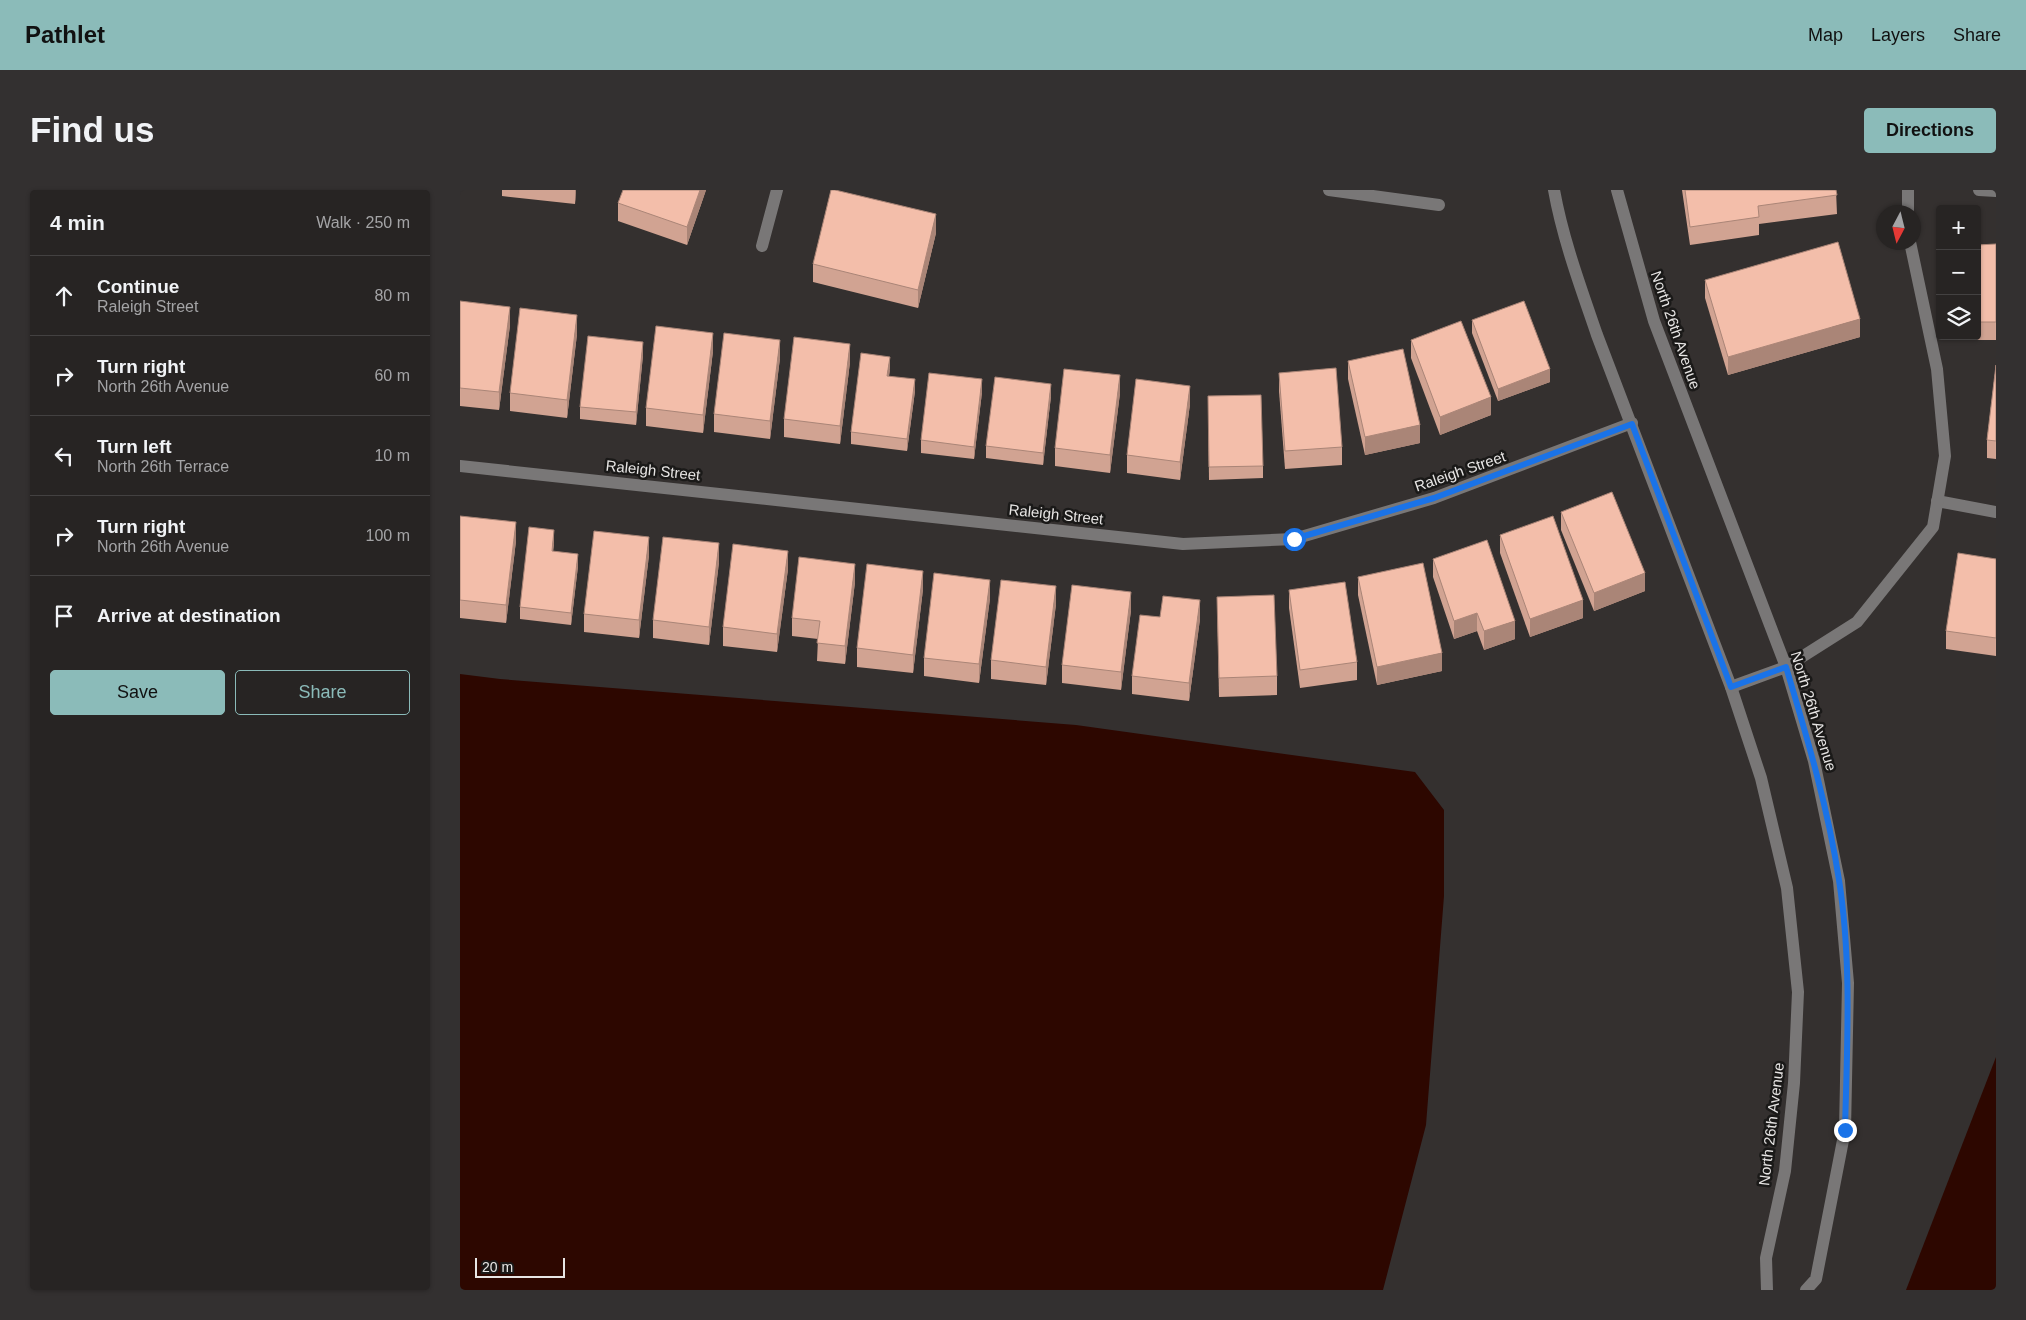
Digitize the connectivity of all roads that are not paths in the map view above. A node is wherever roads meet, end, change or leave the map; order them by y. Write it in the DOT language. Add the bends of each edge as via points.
graph roads {
  1 [pos="776,190"];
  2 [pos="1330,190"];
  3 [pos="1554,190"];
  4 [pos="1618,190"];
  5 [pos="1908,190"];
  6 [pos="1979,190"];
  7 [pos="1996,191"];
  8 [pos="1439,205"];
  9 [pos="1908,205"];
  10 [pos="762,246"];
  11 [pos="1912,250"];
  12 [pos="1632,424"];
  13 [pos="460,466"];
  14 [pos="1937,502"];
  15 [pos="1996,512"];
  16 [pos="1786,667"];
  17 [pos="1731,687"];
  18 [pos="1767,1290"];
  19 [pos="1806,1290"];
  1 -- 10 [label="street"];
  2 -- 8 [label="street"];
  3 -- 12 [label="street, North 26th Avenue" via="1578,281"];
  4 -- 16 [label="street, North 26th Avenue" via="1654,321"];
  5 -- 9 [label="street"];
  6 -- 7 [label="street"];
  11 -- 14 [label="street" via="1937,369 1945,456"];
  12 -- 13 [label="street, Raleigh Street" via="1434,498 1294,539 1184,544"];
  12 -- 17 [label="street, North 26th Avenue"];
  14 -- 15 [label="street"];
  14 -- 16 [label="street" via="1933,528 1857,622"];
  16 -- 17 [label="street"];
  16 -- 19 [label="street, North 26th Avenue" via="1814,761 1840,881 1848,983 1845,1130 1816,1279"];
  17 -- 18 [label="street, North 26th Avenue" via="1761,778 1787,888 1798,992 1785,1171 1766,1258"];
}
